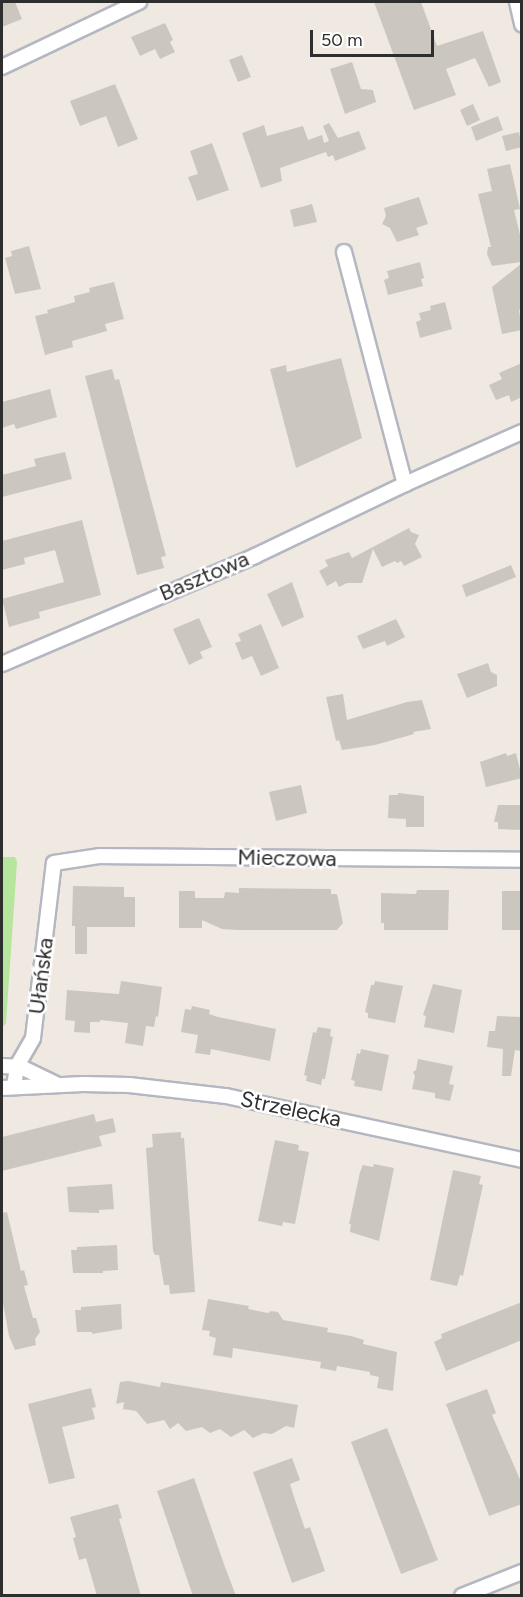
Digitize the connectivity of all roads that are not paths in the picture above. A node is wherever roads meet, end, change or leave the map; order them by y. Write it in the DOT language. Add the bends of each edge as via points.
graph roads {
  1 [pos="139,2"];
  2 [pos="517,2"];
  3 [pos="522,24"];
  4 [pos="2,67"];
  5 [pos="344,252"];
  6 [pos="522,432"];
  7 [pos="405,484"];
  8 [pos="2,664"];
  9 [pos="522,860"];
  10 [pos="54,863"];
  11 [pos="2,1066"];
  12 [pos="17,1066"];
  13 [pos="58,1085"];
  14 [pos="8,1087"];
  15 [pos="522,1160"];
  16 [pos="522,1572"];
  17 [pos="462,1596"];
  1 -- 4 [label="street"];
  2 -- 3 [label="street"];
  5 -- 7 [label="street"];
  6 -- 7 [label="street, Basztowa"];
  7 -- 8 [label="street, Basztowa" via="255,556"];
  9 -- 10 [label="street, Mieczowa" via="100,856"];
  10 -- 12 [label="street, Ułańska" via="33,1038"];
  11 -- 12 [label="street, Strzelecka"];
  12 -- 13 [label="street, Strzelecka"];
  12 -- 14 [label="street, Ułańska"];
  13 -- 14 [label="street, Strzelecka"];
  13 -- 15 [label="street, Strzelecka" via="129,1085 226,1096"];
  16 -- 17 [label="street"];
}
